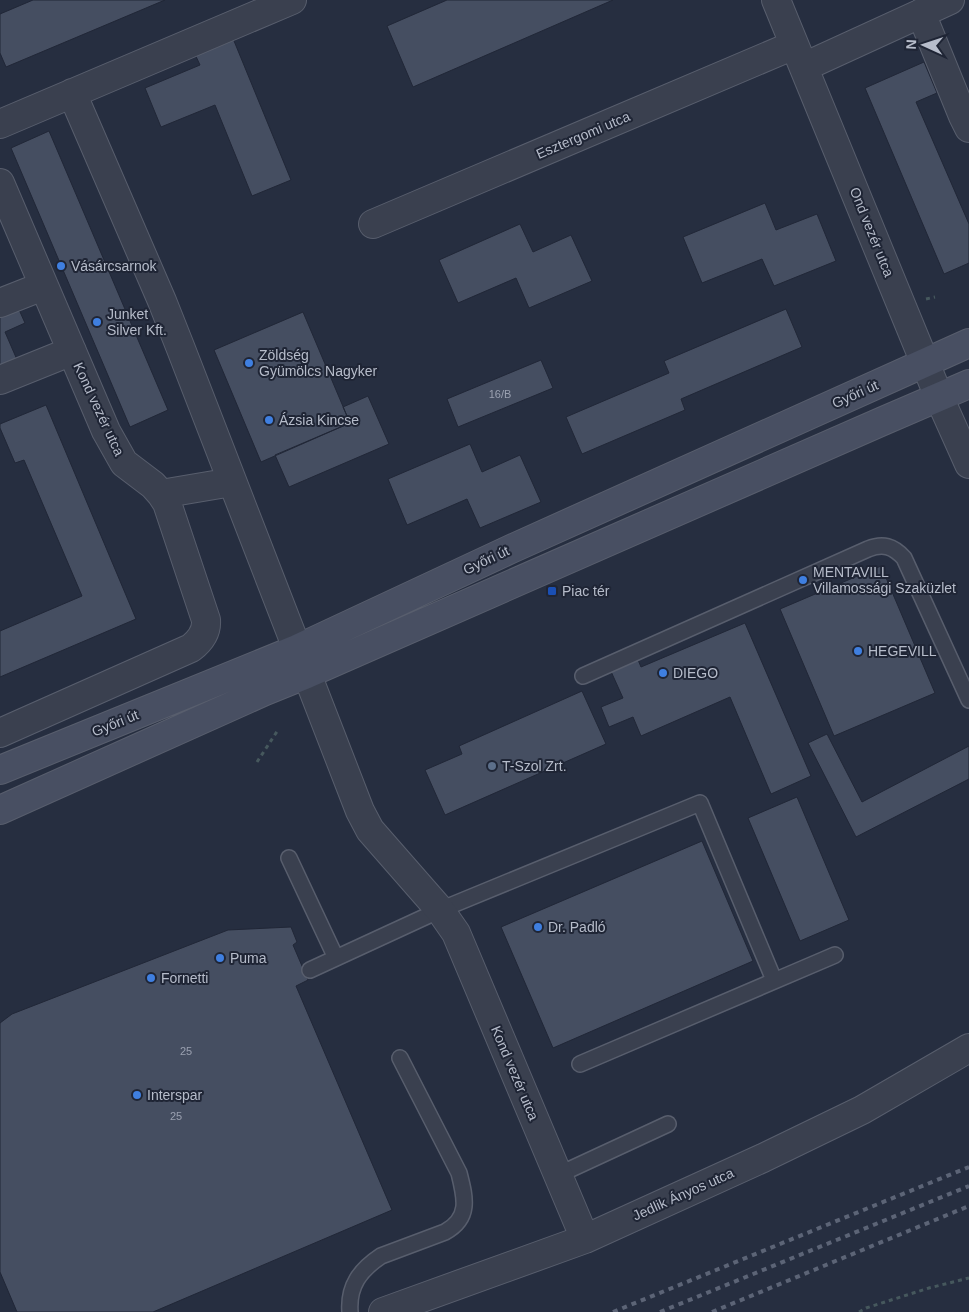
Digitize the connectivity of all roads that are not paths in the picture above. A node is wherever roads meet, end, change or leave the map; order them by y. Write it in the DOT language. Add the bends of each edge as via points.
graph roads {
  1 [pos="292,0"];
  2 [pos="776,0"];
  3 [pos="950,0"];
  4 [pos="921,13"];
  5 [pos="799,56"];
  6 [pos="72,93"];
  7 [pos="0,124"];
  8 [pos="969,128"];
  9 [pos="0,183"];
  10 [pos="373,224"];
  11 [pos="43,286"];
  12 [pos="0,303"];
  13 [pos="969,343"];
  14 [pos="72,351"];
  15 [pos="926,362"];
  16 [pos="0,380"];
  17 [pos="969,384"];
  18 [pos="939,397"];
  19 [pos="969,464"];
  20 [pos="232,482"];
  21 [pos="161,494"];
  22 [pos="297,648"];
  23 [pos="307,674"];
  24 [pos="583,676"];
  25 [pos="969,700"];
  26 [pos="0,733"];
  27 [pos="0,770"];
  28 [pos="0,810"];
  29 [pos="289,858"];
  30 [pos="440,910"];
  31 [pos="835,955"];
  32 [pos="336,958"];
  33 [pos="310,970"];
  34 [pos="774,980"];
  35 [pos="969,1048"];
  36 [pos="400,1058"];
  37 [pos="580,1064"];
  38 [pos="668,1124"];
  39 [pos="558,1175"];
  40 [pos="585,1238"];
  41 [pos="350,1312"];
  42 [pos="383,1312"];
  1 -- 6 [label="street"];
  2 -- 5 [label="street, Ond vezér utca"];
  3 -- 4 [label="street, Esztergomi utca"];
  4 -- 5 [label="street, Esztergomi utca"];
  4 -- 8 [label="street"];
  5 -- 10 [label="street, Esztergomi utca"];
  5 -- 15 [label="street, Ond vezér utca"];
  6 -- 7 [label="street"];
  6 -- 20 [label="street, Kond vezér utca" via="162,301"];
  9 -- 11 [label="street, Kond vezér utca"];
  11 -- 12 [label="street"];
  11 -- 14 [label="street, Kond vezér utca"];
  13 -- 15 [label="main road, Győri út"];
  14 -- 16 [label="street"];
  14 -- 21 [label="street, Kond vezér utca" via="124,463"];
  15 -- 18 [label="street, Ond vezér utca"];
  15 -- 22 [label="main road, Győri út"];
  17 -- 18 [label="main road"];
  18 -- 19 [label="street, Ond vezér utca"];
  18 -- 23 [label="main road"];
  20 -- 21 [label="street"];
  20 -- 22 [label="street, Kond vezér utca"];
  21 -- 26 [label="street, Kond vezér utca" via="167,503 206,620 202,638 191,648"];
  22 -- 23 [label="street, Kond vezér utca"];
  22 -- 27 [label="main road, Győri út"];
  23 -- 28 [label="main road"];
  23 -- 30 [label="street, Kond vezér utca" via="370,830"];
  24 -- 25 [label="lane" via="868,549 883,546 892,548 904,558"];
  29 -- 32 [label="lane"];
  30 -- 32 [label="lane"];
  30 -- 34 [label="lane" via="700,803"];
  30 -- 39 [label="street, Kond vezér utca" via="456,933"];
  31 -- 34 [label="lane"];
  32 -- 33 [label="lane"];
  34 -- 37 [label="lane"];
  35 -- 40 [label="street, Jedlik Ányos utca" via="862,1110"];
  36 -- 41 [label="lane" via="459,1173 464,1190 463,1214 459,1222 445,1232 381,1256 361,1272 350,1296"];
  38 -- 39 [label="lane"];
  39 -- 40 [label="street, Kond vezér utca"];
  40 -- 42 [label="street, Jedlik Ányos utca"];
}
